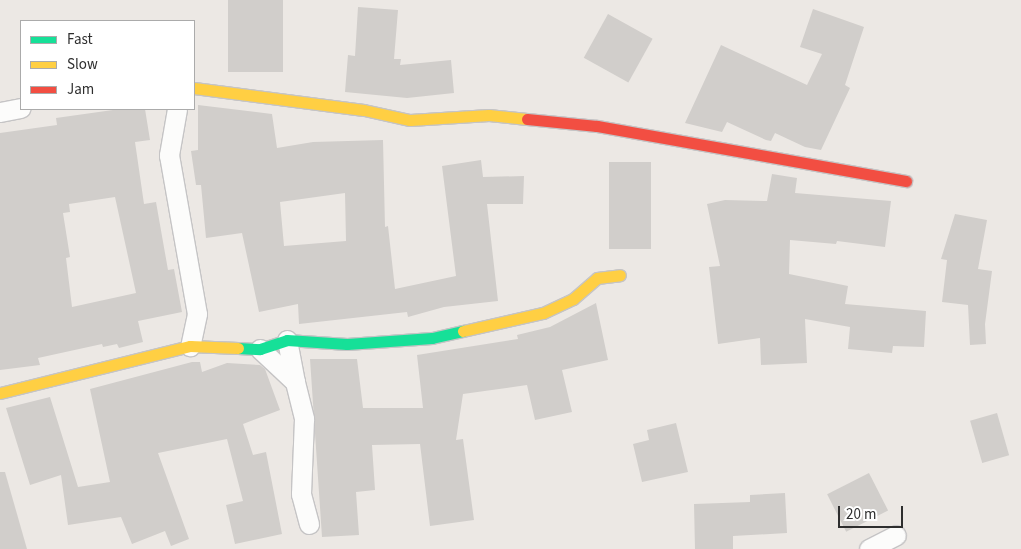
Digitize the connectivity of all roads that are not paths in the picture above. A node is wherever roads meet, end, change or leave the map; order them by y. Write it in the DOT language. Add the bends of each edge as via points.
graph roads {
  1 [pos="195,88"];
  2 [pos="20,108"];
  3 [pos="177,110"];
  4 [pos="0,112"];
  5 [pos="906,181"];
  6 [pos="620,275"];
  7 [pos="287,340"];
  8 [pos="190,346"];
  9 [pos="260,350"];
  10 [pos="296,382"];
  11 [pos="0,393"];
  12 [pos="309,524"];
  13 [pos="896,535"];
  14 [pos="869,549"];
  1 -- 5 [label="street" via="364,110 410,120 489,115 597,126"];
  2 -- 4 [label="street"];
  3 -- 8 [label="street" via="168,155 197,314"];
  6 -- 7 [label="street" via="597,278 573,299 543,313 432,338 346,344"];
  7 -- 9 [label="street"];
  7 -- 10 [label="street"];
  8 -- 9 [label="street"];
  8 -- 11 [label="street"];
  9 -- 10 [label="street"];
  10 -- 12 [label="street" via="304,419 302,494"];
  13 -- 14 [label="street"];
}
